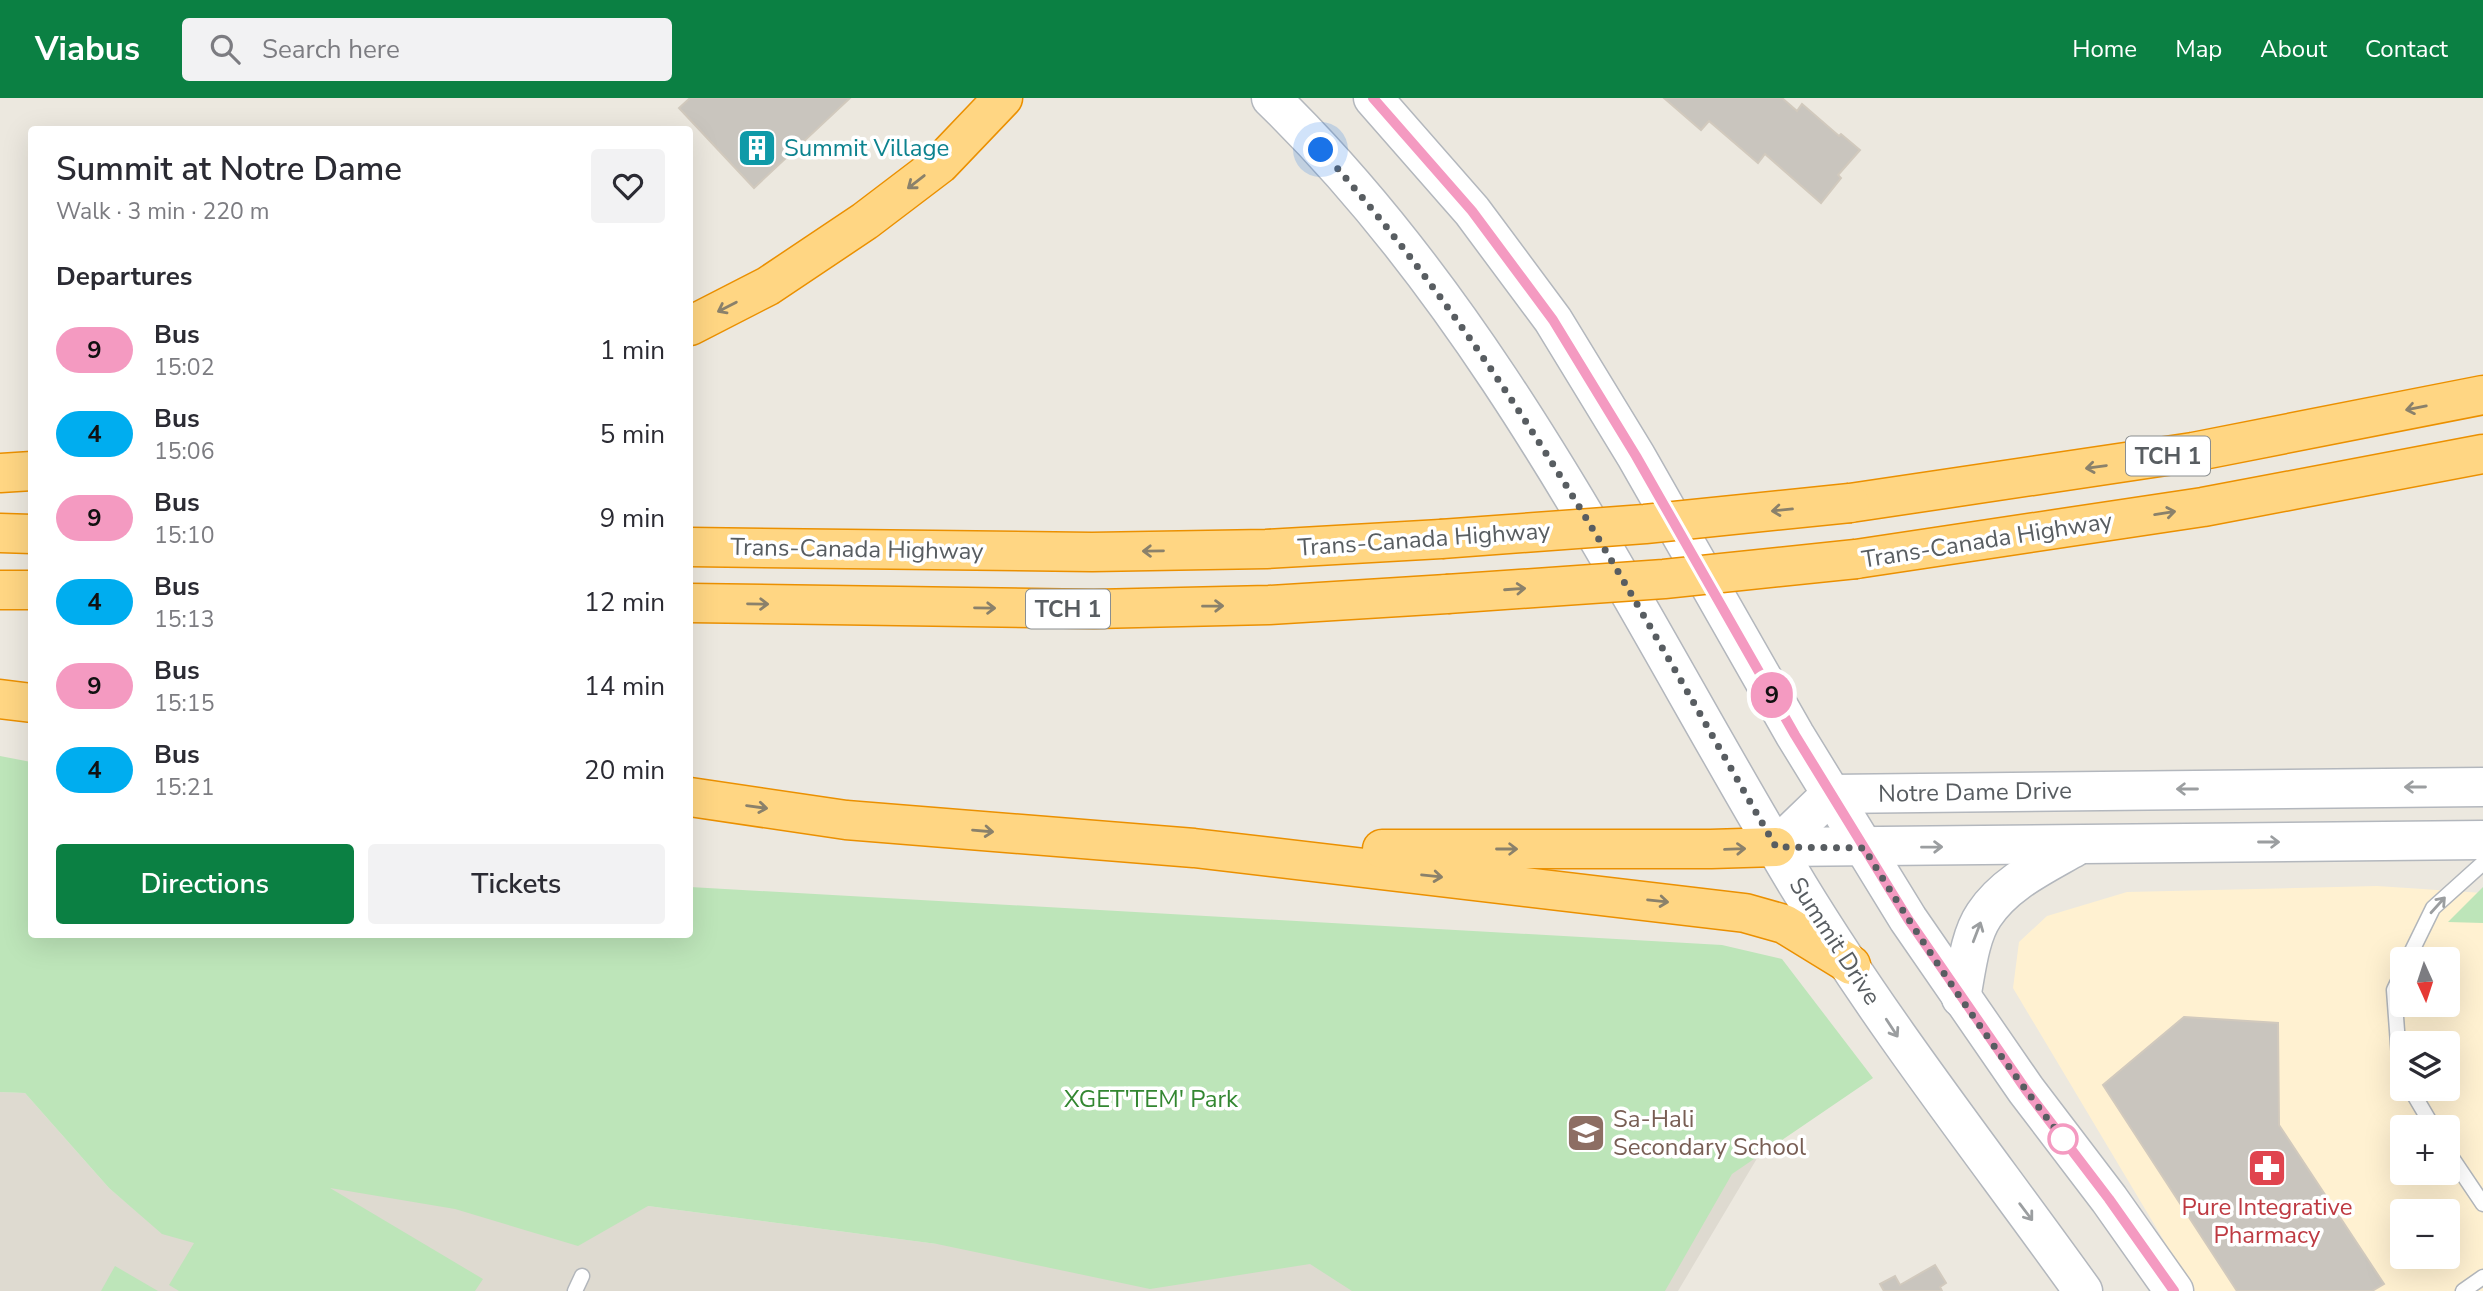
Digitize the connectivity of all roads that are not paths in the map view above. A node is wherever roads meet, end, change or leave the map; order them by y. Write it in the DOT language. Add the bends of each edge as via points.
graph roads {
  1 [pos="1271,98"];
  2 [pos="1373,98"];
  3 [pos="1002,99"];
  4 [pos="693,324"];
  5 [pos="2483,395"];
  6 [pos="2483,454"];
  7 [pos="28,471"];
  8 [pos="0,473"];
  9 [pos="0,533"];
  10 [pos="28,534"];
  11 [pos="693,547"];
  12 [pos="0,590"];
  13 [pos="28,590"];
  14 [pos="693,603"];
  15 [pos="0,699"];
  16 [pos="28,702"];
  17 [pos="2483,787"];
  18 [pos="1831,794"];
  19 [pos="693,797"];
  20 [pos="2483,840"];
  21 [pos="2078,845"];
  22 [pos="1776,847"];
  23 [pos="1194,848"];
  24 [pos="1864,848"];
  25 [pos="2483,863"];
  26 [pos="2414,947"];
  27 [pos="1851,965"];
  28 [pos="1961,998"];
  29 [pos="2460,1170"];
  30 [pos="2483,1204"];
  31 [pos="583,1276"];
  32 [pos="2483,1277"];
  33 [pos="575,1291"];
  34 [pos="2083,1291"];
  35 [pos="2174,1291"];
  36 [pos="2463,1291"];
  1 -- 22 [label="main road, Summit Drive" via="1368,204 1484,357 1569,490"];
  2 -- 18 [label="main road" via="1472,211 1553,320"];
  3 -- 4 [label="highway, one-way" via="940,164 865,221 768,285"];
  5 -- 11 [label="highway, Trans-Canada Highway / TCH 1, one-way, bridge" via="2193,452 1850,503 1645,524 1266,548 1092,552"];
  14 -- 6 [label="highway, Trans-Canada Highway / TCH 1, one-way, bridge" via="1094,609 1269,605 1664,579 1856,559 2203,507"];
  7 -- 8 [label="highway"];
  9 -- 10 [label="highway"];
  12 -- 13 [label="highway"];
  15 -- 16 [label="highway"];
  17 -- 18 [label="main road, Notre Dame Drive, one-way"];
  18 -- 22 [label="main road"];
  18 -- 24 [label="main road"];
  19 -- 23 [label="highway, one-way" via="846,820"];
  21 -- 20 [label="main road, one-way"];
  24 -- 21 [label="main road, one-way"];
  28 -- 21 [label="main road, one-way" via="1969,955 1984,915 2017,881"];
  23 -- 22 [label="highway, one-way"];
  22 -- 24 [label="main road"];
  22 -- 27 [label="main road, Summit Drive"];
  23 -- 27 [label="highway, one-way" via="1745,913 1784,924"];
  24 -- 28 [label="main road"];
  26 -- 25 [label="lane, one-way" via="2433,908"];
  27 -- 34 [label="main road, Summit Drive, one-way" via="1963,1130"];
  28 -- 35 [label="main road"];
  29 -- 30 [label="lane"];
  31 -- 33 [label="lane"];
  32 -- 36 [label="lane"];
}
